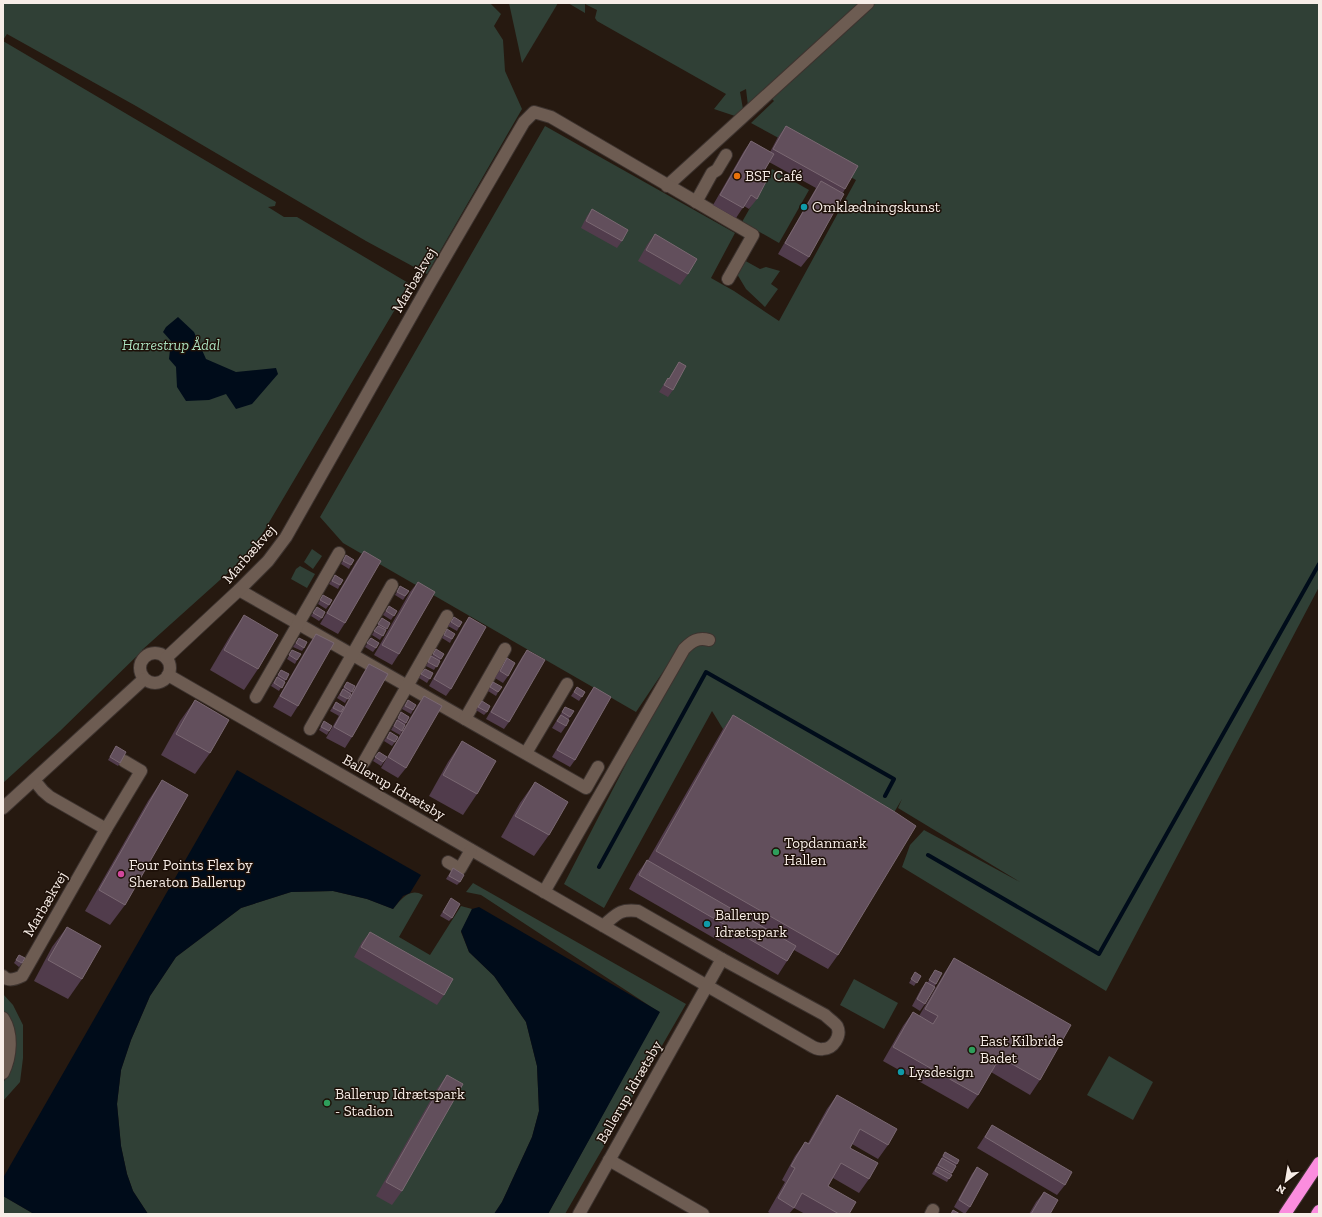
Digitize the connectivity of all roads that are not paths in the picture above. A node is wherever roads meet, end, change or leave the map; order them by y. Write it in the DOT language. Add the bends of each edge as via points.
graph roads {
  1 [pos="868,3"];
  2 [pos="726,154"];
  3 [pos="668,186"];
  4 [pos="696,202"];
  5 [pos="728,279"];
  6 [pos="339,553"];
  7 [pos="392,585"];
  8 [pos="239,590"];
  9 [pos="447,616"];
  10 [pos="298,624"];
  11 [pos="709,640"];
  12 [pos="505,649"];
  13 [pos="352,655"];
  14 [pos="166,658"];
  15 [pos="168,675"];
  16 [pos="144,679"];
  17 [pos="567,684"];
  18 [pos="407,686"];
  19 [pos="256,698"];
  20 [pos="465,719"];
  21 [pos="310,729"];
  22 [pos="526,754"];
  23 [pos="124,761"];
  24 [pos="364,762"];
  25 [pos="598,767"];
  26 [pos="34,780"];
  27 [pos="3,808"];
  28 [pos="106,829"];
  29 [pos="471,850"];
  30 [pos="448,862"];
  31 [pos="544,892"];
  32 [pos="603,926"];
  33 [pos="722,959"];
  34 [pos="3,976"];
  35 [pos="707,987"];
  36 [pos="3,1018"];
  37 [pos="3,1073"];
  38 [pos="609,1160"];
  39 [pos="1319,1163"];
  40 [pos="1319,1211"];
  41 [pos="579,1214"];
  42 [pos="703,1214"];
  43 [pos="1284,1214"];
  44 [pos="1317,1214"];
  1 -- 3 [label="street"];
  2 -- 4 [label="street"];
  3 -- 4 [label="street, Marbækvej"];
  3 -- 8 [label="street, Marbækvej" via="550,117 534,112 524,122 434,276 286,538 268,561"];
  4 -- 5 [label="street, Marbækvej" via="753,235"];
  6 -- 10 [label="street"];
  7 -- 13 [label="street"];
  8 -- 10 [label="street"];
  8 -- 14 [label="street, Marbækvej"];
  9 -- 18 [label="street"];
  10 -- 13 [label="street"];
  10 -- 19 [label="street"];
  11 -- 31 [label="street" via="702,638 684,648"];
  12 -- 20 [label="street"];
  13 -- 18 [label="street"];
  13 -- 21 [label="street"];
  14 -- 15 [label="street" via="170,667"];
  14 -- 16 [label="street" via="155,653 144,658 140,663"];
  15 -- 16 [label="street" via="155,683"];
  15 -- 29 [label="street, Ballerup Idrætsby"];
  16 -- 26 [label="street"];
  17 -- 22 [label="street"];
  18 -- 20 [label="street"];
  18 -- 24 [label="street"];
  20 -- 22 [label="street"];
  22 -- 25 [label="street" via="586,788"];
  23 -- 28 [label="street, Marbækvej" via="141,771"];
  26 -- 27 [label="street"];
  26 -- 28 [label="street" via="50,797"];
  28 -- 34 [label="street, Marbækvej" via="22,976 15,980"];
  29 -- 30 [label="street" via="460,869"];
  29 -- 31 [label="street, Ballerup Idrætsby"];
  31 -- 32 [label="street, Ballerup Idrætsby"];
  32 -- 33 [label="street, Ballerup Idrætsby" via="615,915 626,910 638,911"];
  32 -- 35 [label="street, Ballerup Idrætsby"];
  33 -- 35 [label="street"];
  33 -- 35 [label="street, Ballerup Idrætsby" via="825,1016 838,1027 836,1042 825,1050 817,1049"];
  35 -- 38 [label="street, Ballerup Idrætsby"];
  36 -- 37 [label="street" via="7,1024 10,1042"];
  38 -- 41 [label="street, Ballerup Idrætsby"];
  38 -- 42 [label="street"];
  39 -- 43 [label="highway"];
  40 -- 44 [label="highway"];
}
